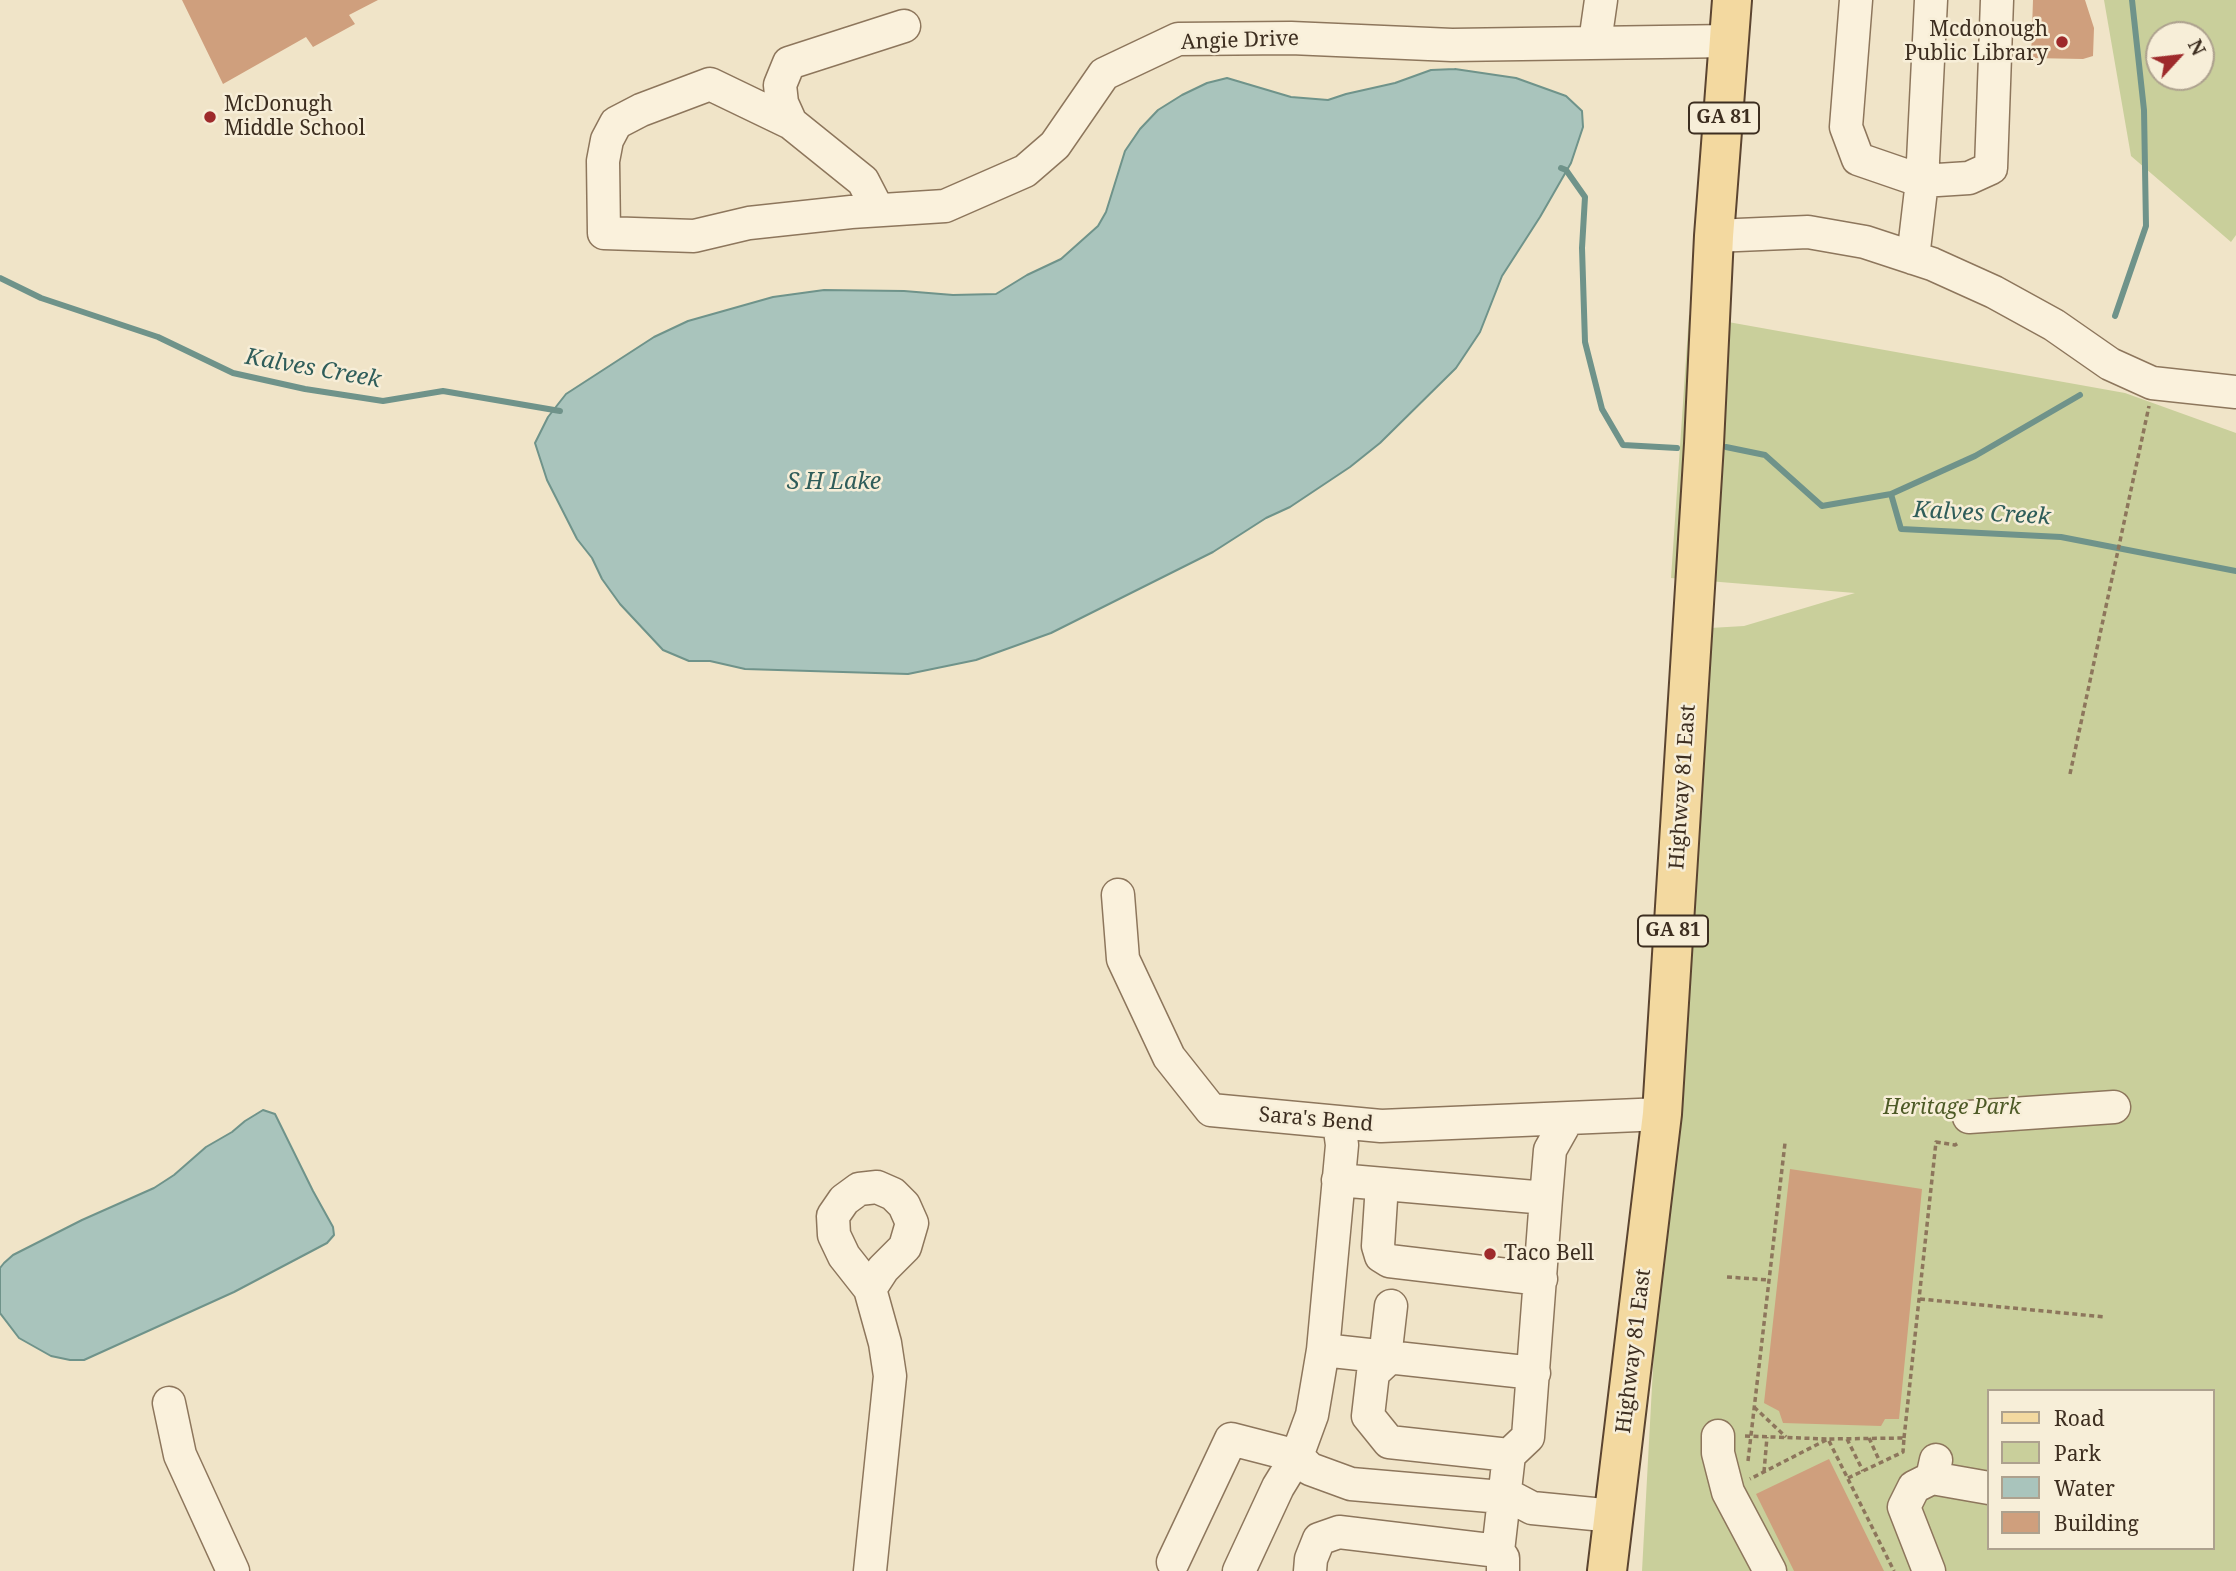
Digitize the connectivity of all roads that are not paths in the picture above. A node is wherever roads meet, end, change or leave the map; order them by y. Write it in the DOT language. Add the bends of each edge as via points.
graph roads {
  1 [pos="1601,0"];
  2 [pos="1732,0"];
  3 [pos="1856,0"];
  4 [pos="1931,0"];
  5 [pos="1997,0"];
  6 [pos="904,26"];
  7 [pos="1730,41"];
  8 [pos="1595,42"];
  9 [pos="791,123"];
  10 [pos="1922,181"];
  11 [pos="878,210"];
  12 [pos="1714,236"];
  13 [pos="1913,258"];
  14 [pos="2236,392"];
  15 [pos="1118,895"];
  16 [pos="2114,1107"];
  17 [pos="1662,1114"];
  18 [pos="1969,1117"];
  19 [pos="1568,1118"];
  20 [pos="1531,1120"];
  21 [pos="1339,1123"];
  22 [pos="1550,1150"];
  23 [pos="1338,1180"];
  24 [pos="1382,1184"];
  25 [pos="1546,1198"];
  26 [pos="1541,1279"];
  27 [pos="870,1289"];
  28 [pos="1391,1306"];
  29 [pos="1323,1350"];
  30 [pos="1387,1358"];
  31 [pos="1534,1373"];
  32 [pos="169,1403"];
  33 [pos="1718,1436"];
  34 [pos="1509,1455"];
  35 [pos="1297,1456"];
  36 [pos="1988,1488"];
  37 [pos="1509,1497"];
  38 [pos="1615,1506"];
  39 [pos="1500,1561"];
  40 [pos="1172,1562"];
  41 [pos="233,1571"];
  42 [pos="870,1571"];
  43 [pos="1239,1571"];
  44 [pos="1310,1571"];
  45 [pos="1607,1571"];
  46 [pos="1770,1571"];
  47 [pos="1929,1571"];
  1 -- 8 [label="street"];
  2 -- 7 [label="main road, Highway 81 East / GA 81"];
  3 -- 10 [label="street" via="1846,127 1858,159"];
  4 -- 10 [label="street"];
  5 -- 10 [label="street" via="1991,169 1969,178"];
  6 -- 9 [label="street" via="789,63 780,85"];
  7 -- 8 [label="street, Angie Drive"];
  7 -- 12 [label="main road, Highway 81 East / GA 81"];
  8 -- 11 [label="street, Angie Drive" via="1452,45 1178,39 1104,75 1055,145 1025,171 946,206"];
  9 -- 11 [label="street" via="863,181"];
  9 -- 11 [label="street, Angie Drive" via="710,84 616,123 603,161 604,233 694,236 749,223"];
  10 -- 13 [label="street"];
  12 -- 13 [label="street" via="1808,232 1865,242"];
  12 -- 17 [label="main road, Highway 81 East / GA 81"];
  13 -- 14 [label="street" via="1994,292 2054,325 2110,364 2152,383"];
  15 -- 21 [label="street, Sara's Bend" via="1123,959 1168,1057 1212,1111"];
  16 -- 18 [label="street"];
  17 -- 19 [label="street, Sara's Bend"];
  17 -- 38 [label="main road, Highway 81 East / GA 81"];
  19 -- 20 [label="street, Sara's Bend"];
  19 -- 22 [label="street"];
  20 -- 21 [label="street, Sara's Bend" via="1381,1126"];
  20 -- 22 [label="street"];
  21 -- 23 [label="street"];
  22 -- 25 [label="street"];
  23 -- 24 [label="street"];
  23 -- 29 [label="street"];
  24 -- 25 [label="street"];
  24 -- 26 [label="street" via="1378,1225 1381,1256 1389,1261"];
  25 -- 26 [label="street"];
  26 -- 31 [label="street"];
  27 -- 42 [label="street" via="890,1376"];
  28 -- 30 [label="street"];
  29 -- 30 [label="street"];
  29 -- 35 [label="street" via="1312,1415"];
  30 -- 31 [label="street"];
  30 -- 34 [label="street" via="1373,1373 1368,1416 1389,1442"];
  31 -- 34 [label="street" via="1528,1437"];
  32 -- 41 [label="street" via="180,1455"];
  33 -- 46 [label="street" via="1728,1492"];
  34 -- 37 [label="street"];
  35 -- 37 [label="street" via="1310,1469 1351,1484"];
  35 -- 40 [label="street" via="1231,1439"];
  35 -- 43 [label="street"];
  36 -- 47 [label="street" via="1934,1469 1914,1487 1904,1507"];
  37 -- 38 [label="street" via="1532,1508"];
  37 -- 39 [label="street"];
  38 -- 45 [label="main road, Highway 81 East / GA 81"];
  39 -- 44 [label="street" via="1339,1532 1319,1538"];
}
